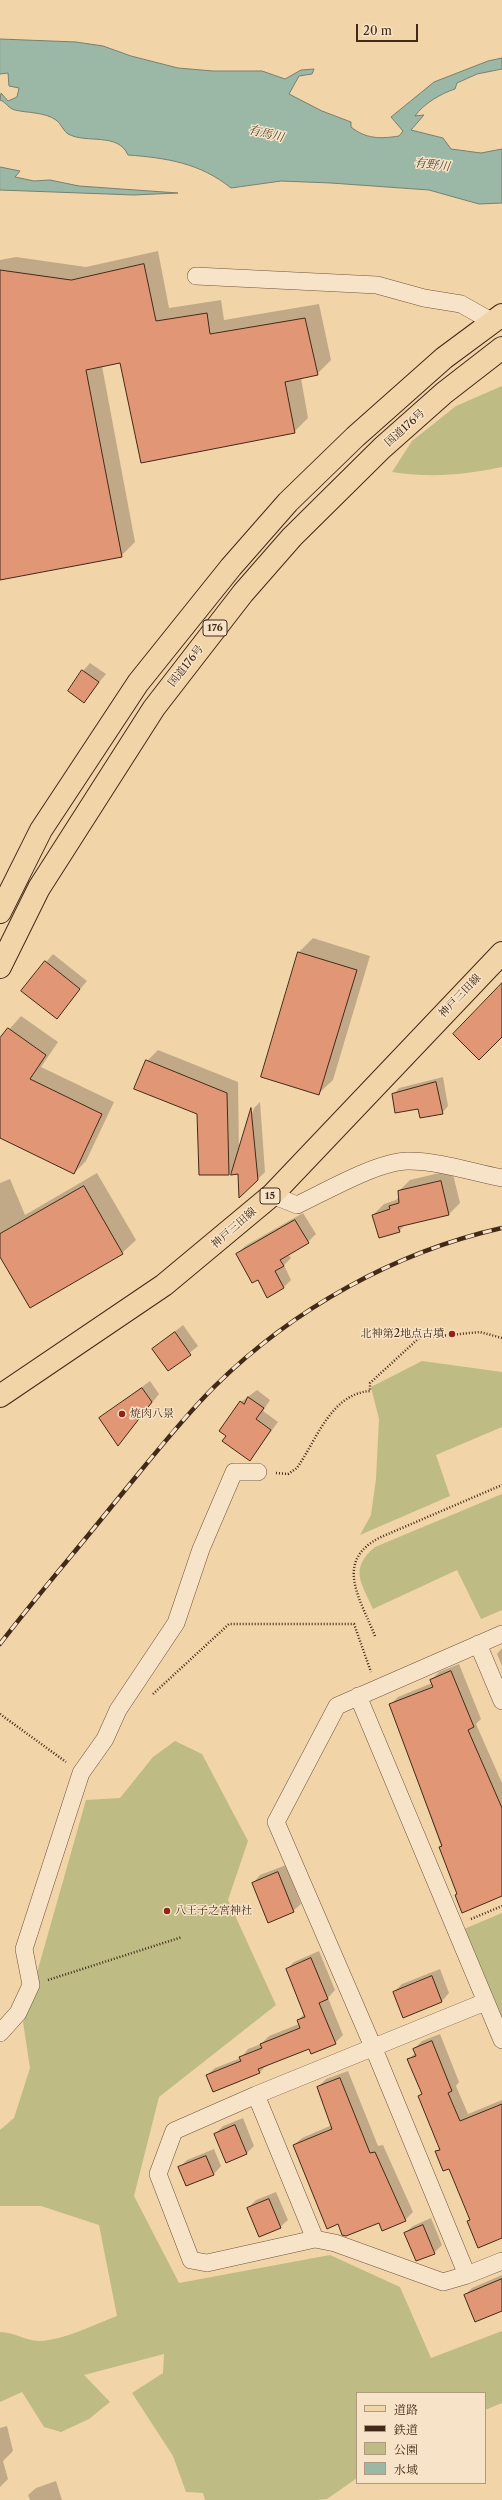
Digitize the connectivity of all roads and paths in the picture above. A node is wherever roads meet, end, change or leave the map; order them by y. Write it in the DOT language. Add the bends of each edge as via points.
graph roads {
  1 [pos="196,276"];
  2 [pos="498,318"];
  3 [pos="502,348"];
  4 [pos="0,912"];
  5 [pos="502,953"];
  6 [pos="0,967"];
  7 [pos="502,1178"];
  8 [pos="272,1195"];
  9 [pos="502,1338"];
  10 [pos="0,1396"];
  11 [pos="258,1472"];
  12 [pos="502,1486"];
  13 [pos="502,1634"];
  14 [pos="375,1636"];
  15 [pos="478,1644"];
  16 [pos="377,1689"];
  17 [pos="358,1696"];
  18 [pos="149,1698"];
  19 [pos="502,1701"];
  20 [pos="0,1714"];
  21 [pos="81,1773"];
  22 [pos="502,1906"];
  23 [pos="454,1926"];
  24 [pos="182,1937"];
  25 [pos="31,1986"];
  26 [pos="485,2002"];
  27 [pos="0,2033"];
  28 [pos="502,2040"];
  29 [pos="374,2049"];
  30 [pos="256,2095"];
  31 [pos="315,2239"];
  32 [pos="502,2261"];
  33 [pos="467,2276"];
  1 -- 2 [label="street" via="377,285 424,298 461,304"];
  2 -- 4 [label="main road, 176" via="444,358 356,437 288,502 231,567 138,683 41,830"];
  3 -- 6 [label="main road, 国道176号 / 176" via="444,393 382,448 292,537 243,593 154,708 39,888"];
  5 -- 8 [label="main road, 神戸三田線 / 15"];
  7 -- 8 [label="street" via="438,1164 407,1161 381,1166 297,1205"];
  8 -- 10 [label="main road, 神戸三田線 / 15" via="164,1285"];
  9 -- 11 [label="path" via="480,1332 419,1338 370,1383 370,1391 356,1393 338,1404 297,1468 288,1474"];
  11 -- 21 [label="street" via="234,1472 200,1548 176,1623 118,1710 105,1739"];
  12 -- 14 [label="path" via="381,1537 361,1550 355,1559 354,1578"];
  13 -- 15 [label="street"];
  15 -- 16 [label="street"];
  15 -- 19 [label="street"];
  16 -- 17 [label="street"];
  16 -- 18 [label="path" via="354,1624 229,1624"];
  17 -- 23 [label="street"];
  17 -- 29 [label="street" via="337,1706 276,1822"];
  20 -- 21 [label="path"];
  21 -- 25 [label="street" via="24,1949"];
  22 -- 23 [label="path"];
  23 -- 26 [label="street"];
  24 -- 25 [label="path"];
  25 -- 27 [label="street" via="18,2013"];
  26 -- 28 [label="street"];
  26 -- 29 [label="street"];
  29 -- 30 [label="street"];
  29 -- 33 [label="street"];
  30 -- 31 [label="street"];
  30 -- 31 [label="street" via="174,2131 158,2174 191,2260 207,2263"];
  31 -- 33 [label="street" via="335,2243 443,2282"];
  32 -- 33 [label="street"];
}
